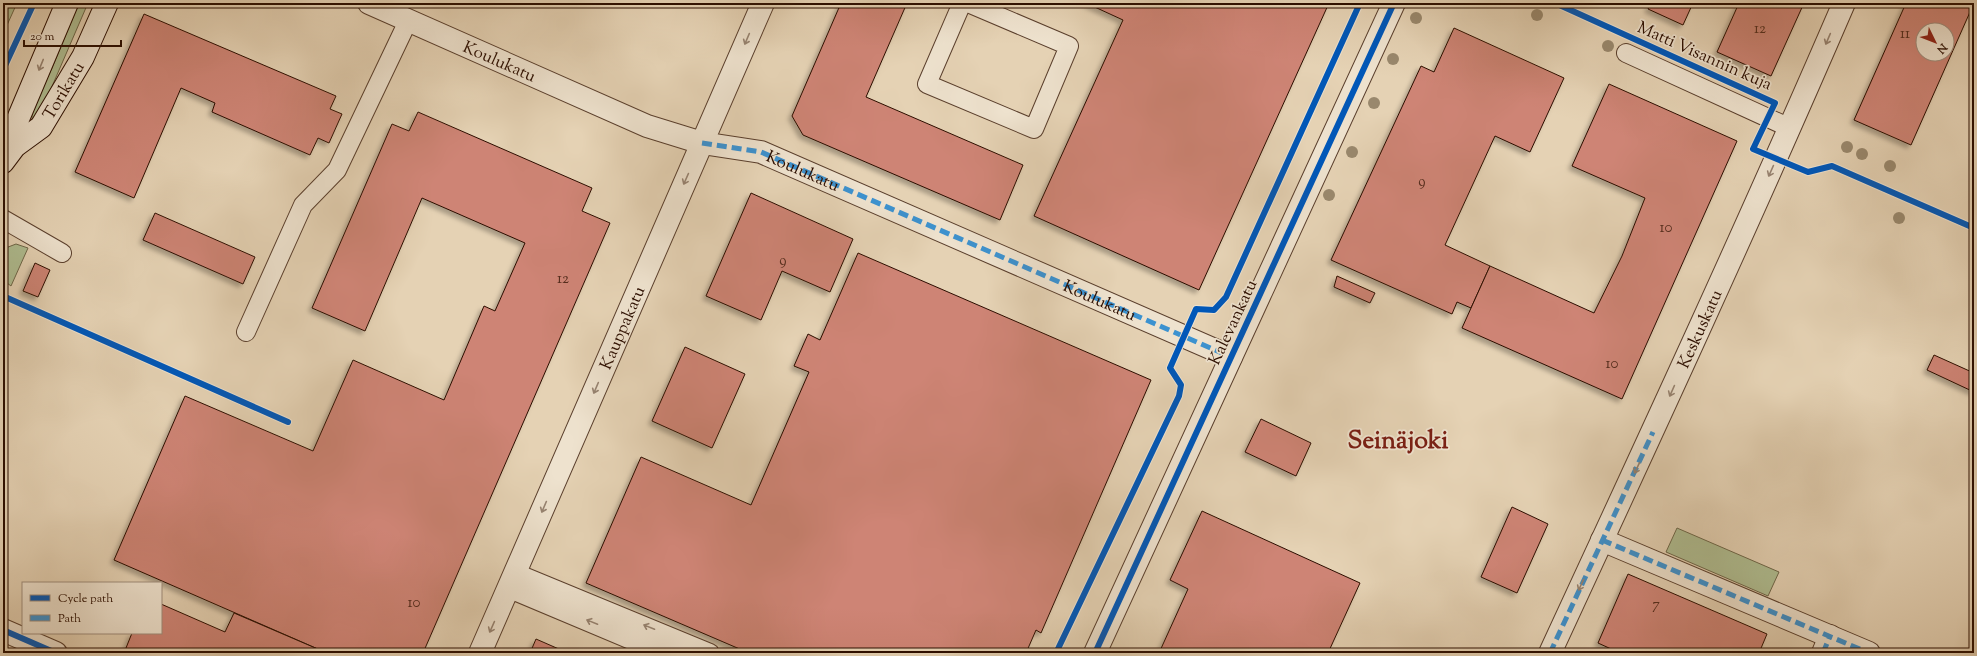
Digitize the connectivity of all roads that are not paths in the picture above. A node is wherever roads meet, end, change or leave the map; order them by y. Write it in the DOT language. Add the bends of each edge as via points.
graph roads {
  1 [pos="67,3"];
  2 [pos="107,3"];
  3 [pos="369,3"];
  4 [pos="763,3"];
  5 [pos="962,3"];
  6 [pos="968,3"];
  7 [pos="1394,3"];
  8 [pos="1844,3"];
  9 [pos="408,21"];
  10 [pos="1626,54"];
  11 [pos="1790,128"];
  12 [pos="702,143"];
  13 [pos="9,154"];
  14 [pos="3,219"];
  15 [pos="62,253"];
  16 [pos="246,332"];
  17 [pos="1231,357"];
  18 [pos="1602,540"];
  19 [pos="513,580"];
  20 [pos="3,630"];
  21 [pos="1827,645"];
  22 [pos="56,653"];
  23 [pos="480,653"];
  24 [pos="667,653"];
  25 [pos="710,653"];
  26 [pos="1095,653"];
  27 [pos="1550,653"];
  28 [pos="1869,653"];
  1 -- 13 [label="street, Torikatu, one-way" via="18,119"];
  2 -- 13 [label="street, Torikatu" via="83,57 41,127"];
  3 -- 9 [label="street, Koulukatu"];
  4 -- 12 [label="street, Kauppakatu, one-way"];
  5 -- 6 [label="lane" via="928,84 1034,129 1069,46"];
  7 -- 17 [label="street, Kalevankatu"];
  8 -- 11 [label="street, Keskuskatu, one-way"];
  9 -- 12 [label="street, Koulukatu" via="647,126"];
  9 -- 16 [label="lane" via="337,170 303,205"];
  10 -- 11 [label="lane"];
  11 -- 18 [label="street, Keskuskatu, one-way"];
  12 -- 17 [label="street, Koulukatu" via="762,152"];
  12 -- 19 [label="street, Kauppakatu, one-way"];
  14 -- 15 [label="lane"];
  17 -- 26 [label="street, Kalevankatu"];
  18 -- 21 [label="street"];
  18 -- 27 [label="street, Keskuskatu, one-way"];
  19 -- 23 [label="street, Kauppakatu, one-way"];
  24 -- 19 [label="street, one-way"];
  25 -- 19 [label="lane, one-way"];
  20 -- 22 [label="street"];
  21 -- 28 [label="street"];
}
